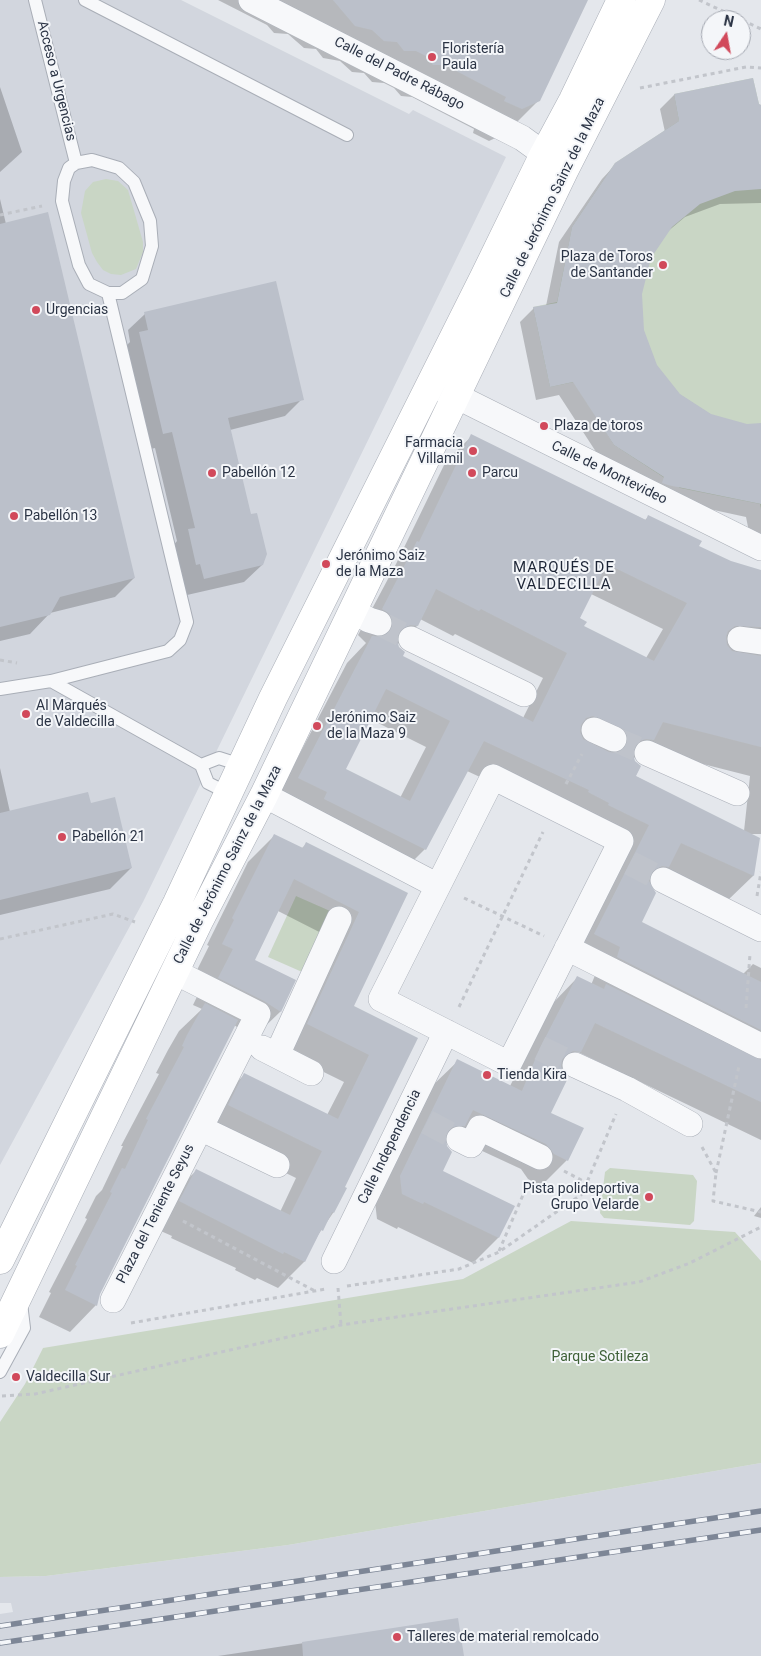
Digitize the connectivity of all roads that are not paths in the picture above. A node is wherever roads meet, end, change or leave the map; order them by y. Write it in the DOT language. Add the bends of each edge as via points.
graph roads {
  1 [pos="35,0"];
  2 [pos="85,0"];
  3 [pos="250,0"];
  4 [pos="621,0"];
  5 [pos="651,0"];
  6 [pos="347,135"];
  7 [pos="544,154"];
  8 [pos="76,162"];
  9 [pos="108,293"];
  10 [pos="430,384"];
  11 [pos="457,397"];
  12 [pos="761,548"];
  13 [pos="353,611"];
  14 [pos="379,623"];
  15 [pos="411,639"];
  16 [pos="51,681"];
  17 [pos="0,689"];
  18 [pos="524,694"];
  19 [pos="648,753"];
  20 [pos="201,765"];
  21 [pos="241,766"];
  22 [pos="228,793"];
  23 [pos="737,793"];
  24 [pos="264,794"];
  25 [pos="663,880"];
  26 [pos="438,886"];
  27 [pos="339,919"];
  28 [pos="757,927"];
  29 [pos="567,948"];
  30 [pos="175,972"];
  31 [pos="446,1032"];
  32 [pos="246,1040"];
  33 [pos="761,1046"];
  34 [pos="277,1055"];
  35 [pos="575,1065"];
  36 [pos="311,1073"];
  37 [pos="690,1124"];
  38 [pos="200,1128"];
  39 [pos="459,1139"];
  40 [pos="540,1157"];
  41 [pos="277,1164"];
  42 [pos="2,1252"];
  43 [pos="334,1261"];
  44 [pos="20,1294"];
  45 [pos="113,1300"];
  46 [pos="0,1334"];
  47 [pos="0,1372"];
  1 -- 8 [label="lane, Acceso a Urgencias"];
  2 -- 6 [label="lane"];
  3 -- 7 [label="street, Calle del Padre Rábago" via="513,133"];
  4 -- 7 [label="main road, Calle de Jerónimo Sainz de la Maza"];
  5 -- 11 [label="main road, Calle de Jerónimo Sainz de la Maza" via="564,171"];
  7 -- 10 [label="main road, Calle de Jerónimo Sainz de la Maza"];
  8 -- 9 [label="lane" via="69,168 64,181 62,201 79,265 89,284"];
  8 -- 9 [label="lane" via="92,160 119,168 134,182 150,221 152,246 142,279 122,293"];
  9 -- 16 [label="lane" via="186,622 180,640 168,651"];
  10 -- 11 [label="street"];
  10 -- 21 [label="main road, Calle de Jerónimo Sainz de la Maza"];
  11 -- 12 [label="street, Calle de Montevideo"];
  11 -- 13 [label="main road, Calle de Jerónimo Sainz de la Maza"];
  13 -- 14 [label="street"];
  13 -- 24 [label="main road, Calle de Jerónimo Sainz de la Maza"];
  15 -- 18 [label="street"];
  16 -- 17 [label="lane"];
  16 -- 20 [label="lane"];
  19 -- 23 [label="street"];
  20 -- 21 [label="lane" via="219,758"];
  20 -- 22 [label="lane" via="208,783"];
  21 -- 22 [label="main road, Calle de Jerónimo Sainz de la Maza"];
  22 -- 42 [label="main road, Calle de Jerónimo Sainz de la Maza" via="177,903"];
  24 -- 26 [label="street"];
  24 -- 30 [label="main road, Calle de Jerónimo Sainz de la Maza"];
  25 -- 28 [label="street"];
  26 -- 29 [label="street" via="493,777 621,841 622,859"];
  26 -- 31 [label="street" via="381,1000"];
  27 -- 34 [label="street"];
  29 -- 31 [label="street" via="530,1044 509,1064"];
  29 -- 33 [label="street"];
  30 -- 32 [label="street, Plaza del Teniente Seyus" via="258,1014"];
  30 -- 44 [label="main road, Calle de Jerónimo Sainz de la Maza"];
  31 -- 43 [label="street, Calle Independencia" via="417,1117"];
  32 -- 34 [label="street"];
  32 -- 38 [label="street, Plaza del Teniente Seyus"];
  34 -- 36 [label="street"];
  35 -- 37 [label="street"];
  38 -- 41 [label="street, Plaza del Teniente Seyus"];
  38 -- 45 [label="street, Plaza del Teniente Seyus"];
  39 -- 40 [label="street" via="471,1145 480,1128"];
  44 -- 46 [label="main road, Calle de Jerónimo Sainz de la Maza"];
  44 -- 47 [label="lane" via="24,1328"];
}
